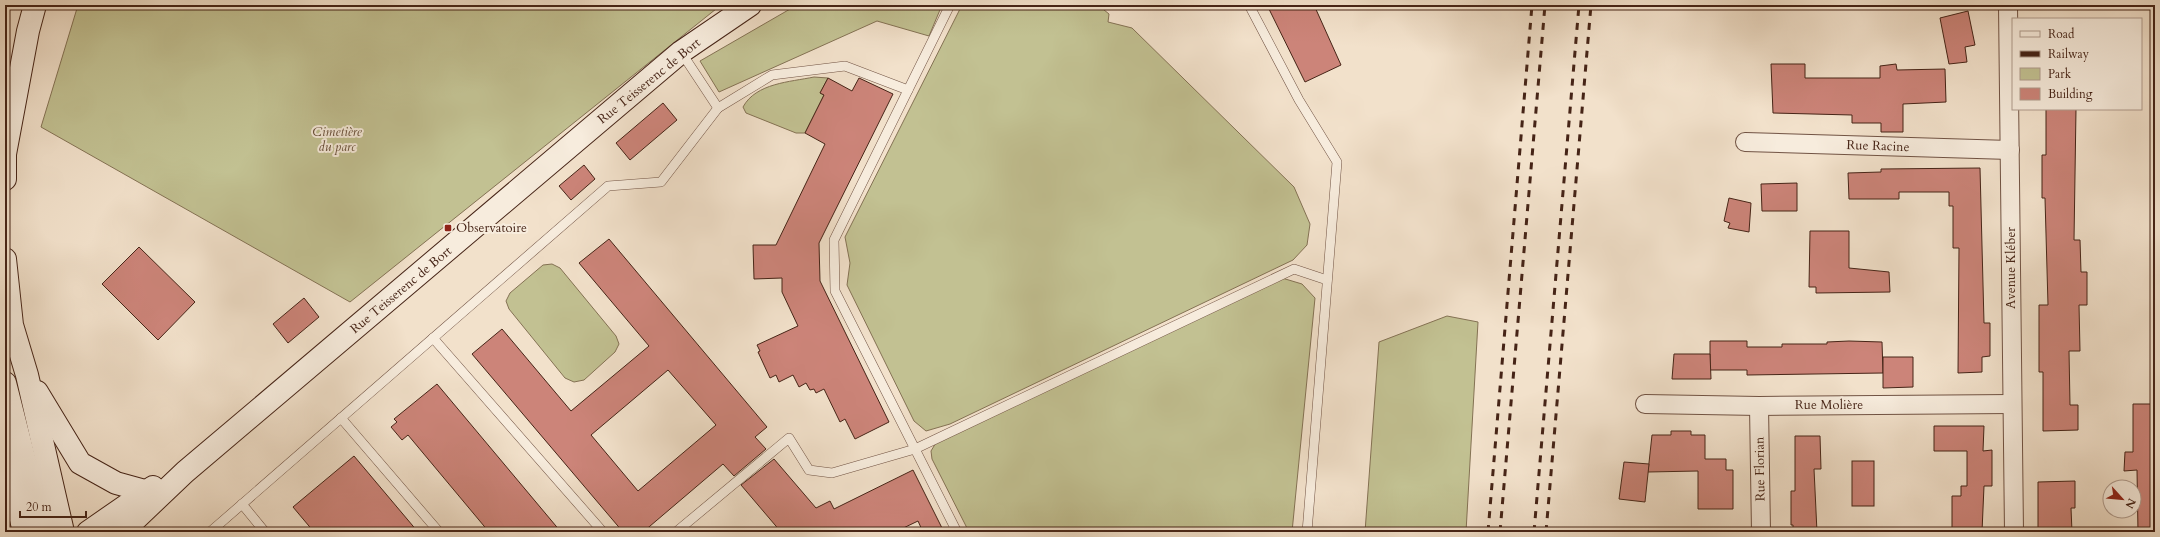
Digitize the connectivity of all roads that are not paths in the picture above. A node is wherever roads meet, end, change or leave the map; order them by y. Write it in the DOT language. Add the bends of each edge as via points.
graph roads {
  1 [pos="35,5"];
  2 [pos="750,5"];
  3 [pos="950,5"];
  4 [pos="1249,5"];
  5 [pos="2008,5"];
  6 [pos="681,52"];
  7 [pos="908,90"];
  8 [pos="718,108"];
  9 [pos="1745,142"];
  10 [pos="2010,150"];
  11 [pos="5,179"];
  12 [pos="5,259"];
  13 [pos="1327,280"];
  14 [pos="433,338"];
  15 [pos="26,375"];
  16 [pos="5,383"];
  17 [pos="1645,404"];
  18 [pos="2012,404"];
  19 [pos="1759,406"];
  20 [pos="341,418"];
  21 [pos="916,449"];
  22 [pos="5,452"];
  23 [pos="185,472"];
  24 [pos="145,491"];
  25 [pos="242,504"];
  26 [pos="19,527"];
  27 [pos="43,532"];
  28 [pos="63,532"];
  29 [pos="88,532"];
  30 [pos="122,532"];
  31 [pos="210,532"];
  32 [pos="265,532"];
  33 [pos="439,532"];
  34 [pos="602,532"];
  35 [pos="676,532"];
  36 [pos="957,532"];
  37 [pos="1308,532"];
  38 [pos="1760,532"];
  39 [pos="2014,532"];
  1 -- 11 [label="street" via="5,154"];
  2 -- 6 [label="street, Rue Teisserenc de Bort"];
  3 -- 7 [label="lane"];
  4 -- 13 [label="lane" via="1337,162"];
  5 -- 10 [label="street, Avenue Kléber"];
  6 -- 8 [label="lane"];
  6 -- 23 [label="street, Rue Teisserenc de Bort"];
  7 -- 8 [label="lane" via="845,66 772,75"];
  7 -- 21 [label="lane" via="834,240 835,291"];
  8 -- 14 [label="lane" via="661,182 608,186"];
  9 -- 10 [label="street, Rue Racine"];
  10 -- 18 [label="street, Avenue Kléber"];
  12 -- 15 [label="street" via="12,325"];
  13 -- 21 [label="lane" via="1294,269"];
  13 -- 37 [label="lane"];
  14 -- 20 [label="lane"];
  14 -- 34 [label="lane"];
  15 -- 24 [label="street" via="80,463 116,483"];
  15 -- 28 [label="street"];
  16 -- 27 [label="street"];
  17 -- 19 [label="street, Rue Molière"];
  18 -- 19 [label="street, Rue Molière"];
  18 -- 39 [label="street, Avenue Kléber"];
  19 -- 38 [label="street, Rue Florian"];
  20 -- 25 [label="lane"];
  20 -- 33 [label="lane"];
  21 -- 35 [label="lane" via="832,473 809,470 789,438"];
  21 -- 36 [label="lane"];
  22 -- 26 [label="street"];
  23 -- 24 [label="street, Rue Teisserenc de Bort"];
  23 -- 30 [label="street, Rue Teisserenc de Bort"];
  24 -- 29 [label="street, Rue Teisserenc de Bort"];
  25 -- 31 [label="lane"];
  25 -- 32 [label="lane"];
}
